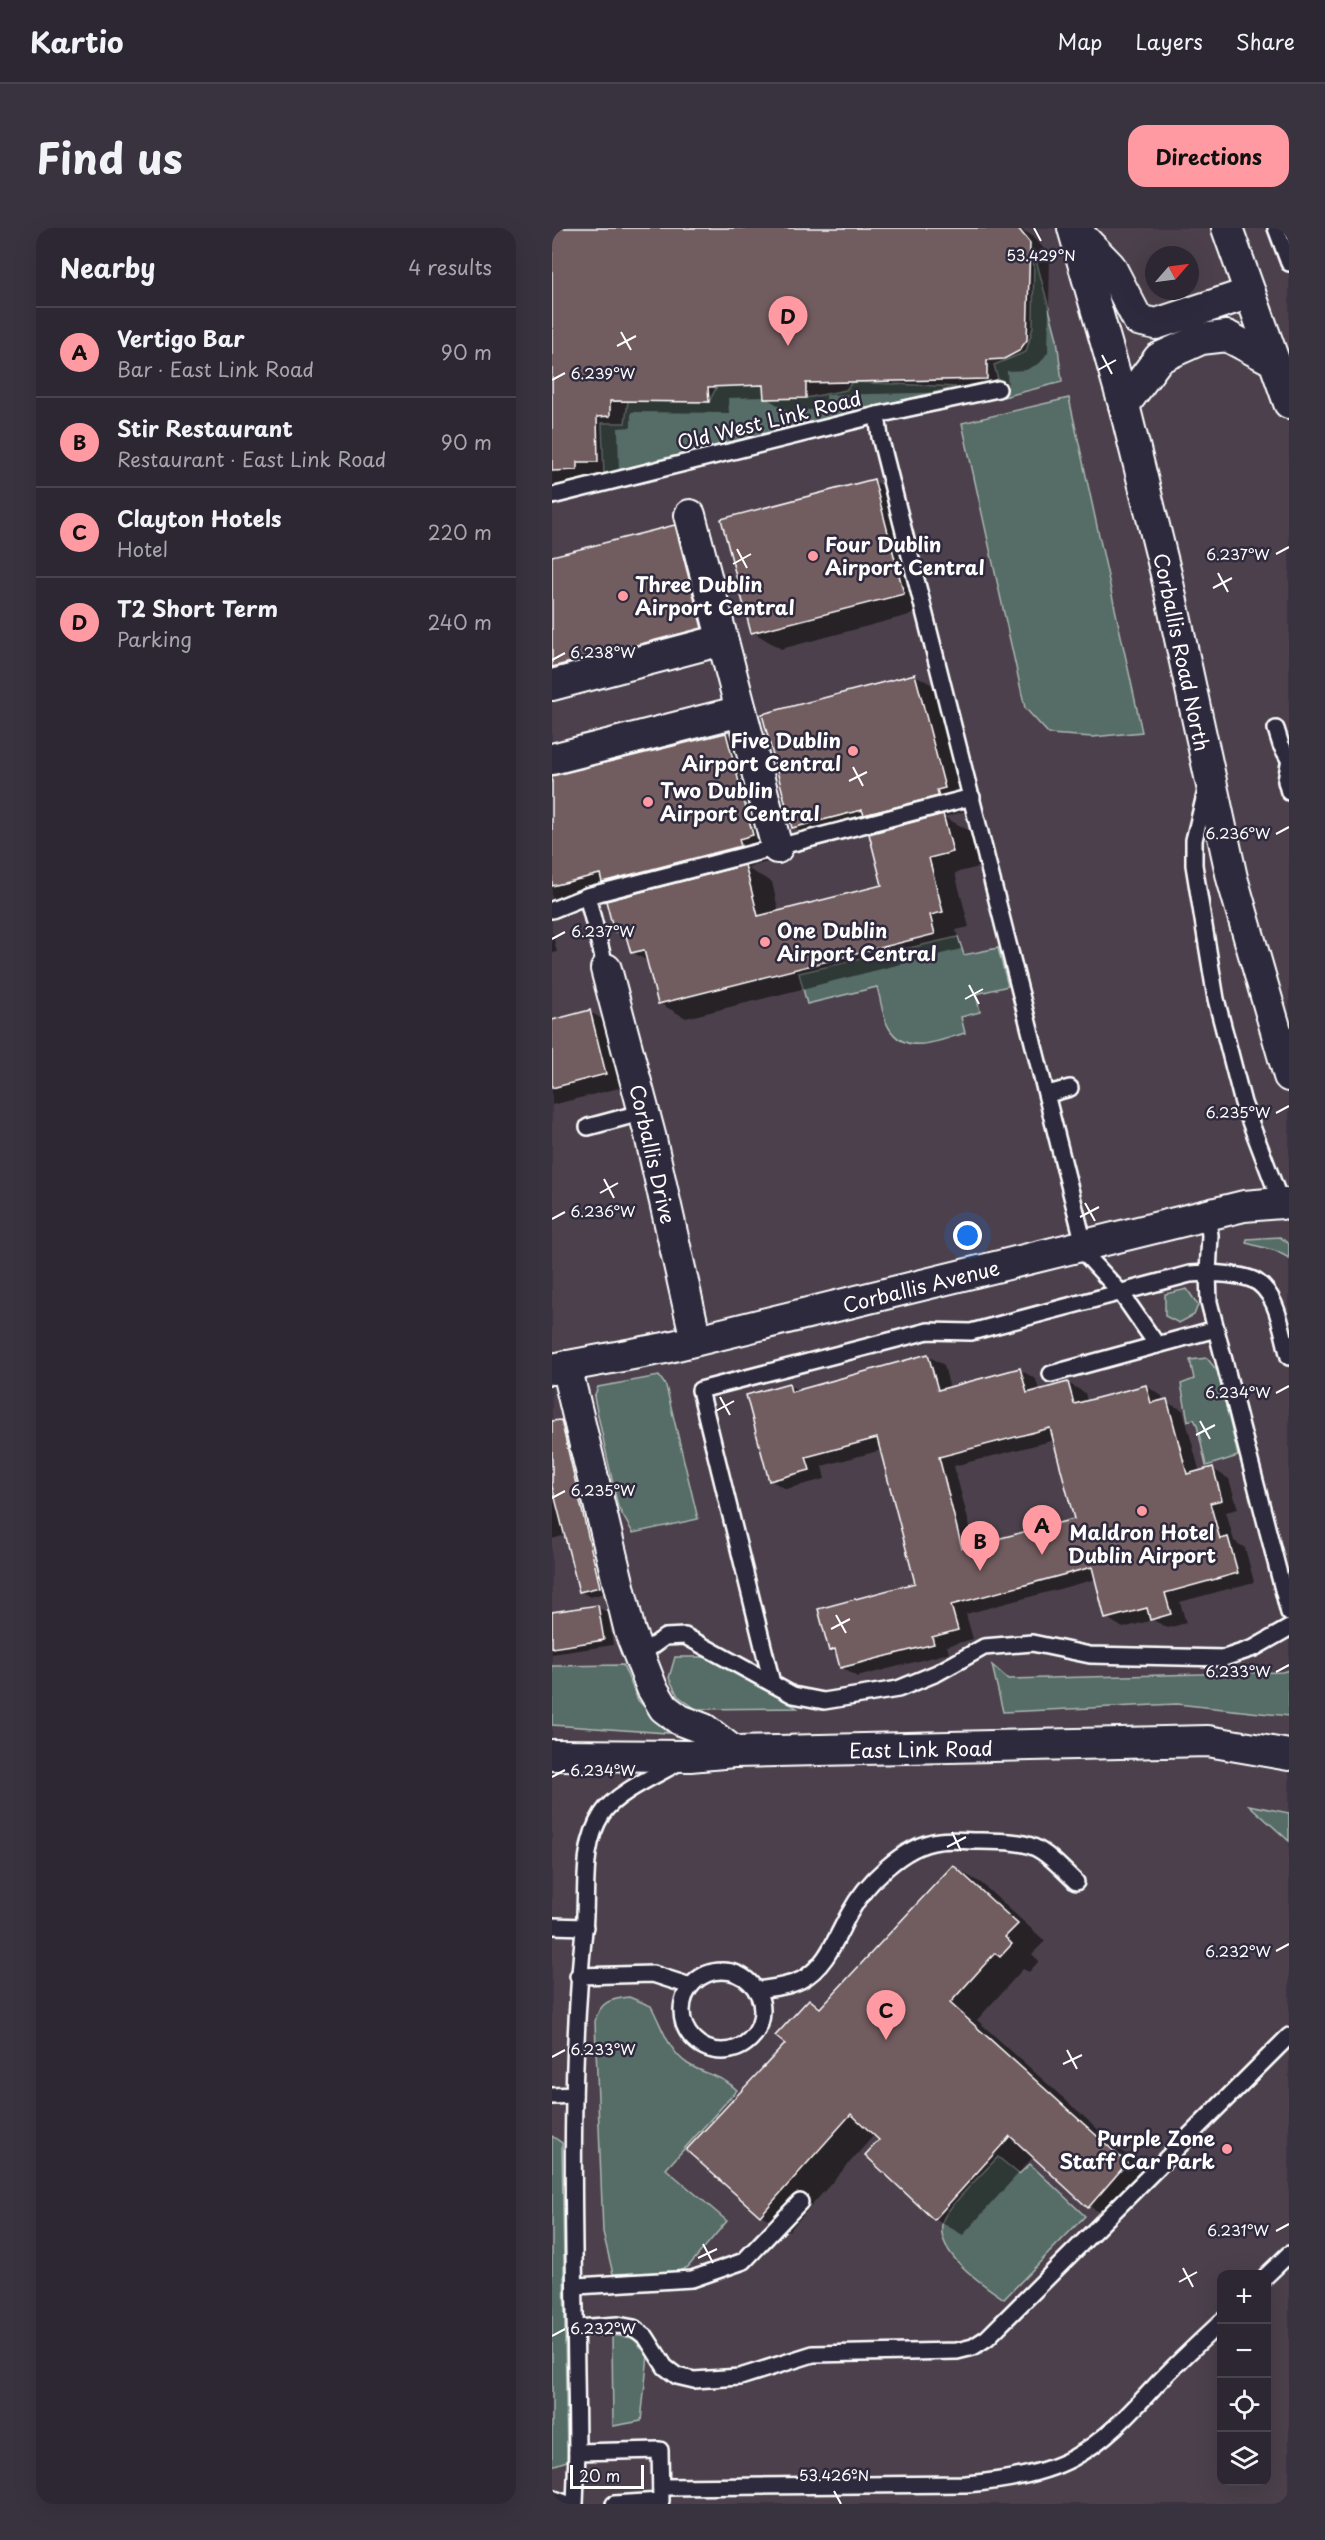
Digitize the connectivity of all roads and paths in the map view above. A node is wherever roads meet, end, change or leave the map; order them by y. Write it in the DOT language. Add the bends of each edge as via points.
graph roads {
  1 [pos="1073,228"];
  2 [pos="1227,228"];
  3 [pos="1276,228"];
  4 [pos="1289,263"];
  5 [pos="1250,293"];
  6 [pos="1274,361"];
  7 [pos="998,389"];
  8 [pos="1289,403"];
  9 [pos="1124,405"];
  10 [pos="877,415"];
  11 [pos="552,496"];
  12 [pos="690,515"];
  13 [pos="722,640"];
  14 [pos="552,685"];
  15 [pos="741,711"];
  16 [pos="1276,729"];
  17 [pos="552,759"];
  18 [pos="1289,759"];
  19 [pos="1289,764"];
  20 [pos="1209,779"];
  21 [pos="1289,792"];
  22 [pos="972,797"];
  23 [pos="777,848"];
  24 [pos="586,896"];
  25 [pos="552,910"];
  26 [pos="606,969"];
  27 [pos="1281,1030"];
  28 [pos="1289,1076"];
  29 [pos="1070,1088"];
  30 [pos="1048,1095"];
  31 [pos="644,1112"];
  32 [pos="588,1127"];
  33 [pos="1285,1204"];
  34 [pos="1207,1215"];
  35 [pos="1084,1246"];
  36 [pos="1209,1273"];
  37 [pos="1121,1293"];
  38 [pos="1216,1329"];
  39 [pos="696,1340"];
  40 [pos="1158,1345"];
  41 [pos="1289,1357"];
  42 [pos="559,1367"];
  43 [pos="1051,1374"];
  44 [pos="1289,1613"];
  45 [pos="1289,1628"];
  46 [pos="640,1655"];
  47 [pos="772,1683"];
  48 [pos="734,1752"];
  49 [pos="552,1755"];
  50 [pos="690,1755"];
  51 [pos="1289,1755"];
  52 [pos="1076,1882"];
  53 [pos="552,1926"];
  54 [pos="585,1927"];
  55 [pos="578,1976"];
  56 [pos="690,1986"];
  57 [pos="756,1990"];
  58 [pos="1289,2036"];
  59 [pos="574,2095"];
  60 [pos="552,2096"];
  61 [pos="800,2202"];
  62 [pos="1289,2254"];
  63 [pos="1271,2271"];
  64 [pos="576,2286"];
  65 [pos="1217,2324"];
  66 [pos="576,2328"];
  67 [pos="577,2452"];
  68 [pos="661,2494"];
  69 [pos="552,2498"];
  70 [pos="568,2504"];
  71 [pos="575,2504"];
  72 [pos="614,2504"];
  1 -- 5 [label="street" via="1110,266 1138,320 1148,324"];
  1 -- 9 [label="street, Corballis Road North"];
  2 -- 5 [label="street"];
  3 -- 4 [label="lane"];
  5 -- 6 [label="street"];
  6 -- 8 [label="street"];
  6 -- 9 [label="street" via="1227,336 1201,339 1159,358"];
  7 -- 10 [label="lane, Old West Link Road"];
  9 -- 20 [label="street, Corballis Road North" via="1166,574"];
  10 -- 11 [label="lane, Old West Link Road"];
  10 -- 22 [label="lane"];
  12 -- 13 [label="street"];
  13 -- 14 [label="street"];
  13 -- 15 [label="street"];
  15 -- 17 [label="street"];
  15 -- 23 [label="street"];
  16 -- 18 [label="lane"];
  19 -- 21 [label="lane"];
  20 -- 27 [label="street, Corballis Road North" via="1232,878"];
  20 -- 33 [label="lane" via="1194,840 1201,915 1229,1054 1259,1151"];
  22 -- 23 [label="lane"];
  22 -- 30 [label="lane"];
  23 -- 24 [label="lane"];
  24 -- 25 [label="lane"];
  24 -- 26 [label="lane"];
  26 -- 31 [label="street, Corballis Drive"];
  27 -- 28 [label="street, Corballis Road North"];
  29 -- 30 [label="lane"];
  30 -- 35 [label="lane"];
  31 -- 32 [label="lane"];
  31 -- 39 [label="street, Corballis Drive"];
  33 -- 34 [label="street, Corballis Avenue" via="1244,1206"];
  34 -- 35 [label="street, Corballis Avenue"];
  34 -- 36 [label="lane"];
  35 -- 37 [label="lane" via="1087,1256"];
  35 -- 39 [label="street, Corballis Avenue"];
  36 -- 37 [label="lane" via="1190,1274"];
  36 -- 38 [label="lane" via="1209,1302"];
  36 -- 41 [label="lane" via="1252,1279 1263,1287 1271,1296"];
  37 -- 40 [label="lane"];
  37 -- 47 [label="lane" via="971,1332 928,1331 700,1390"];
  38 -- 40 [label="lane"];
  38 -- 44 [label="lane"];
  39 -- 42 [label="street, Corballis Avenue"];
  40 -- 43 [label="lane"];
  42 -- 46 [label="street" via="630,1632"];
  45 -- 47 [label="lane" via="1254,1648 1224,1658 1090,1655 1032,1643 984,1647 898,1689 825,1701 793,1695"];
  46 -- 47 [label="lane" via="665,1637 685,1636"];
  46 -- 48 [label="street" via="664,1708 680,1720 704,1729"];
  48 -- 50 [label="street, East Link Road"];
  48 -- 51 [label="street, East Link Road" via="1208,1741"];
  49 -- 50 [label="street, East Link Road"];
  50 -- 54 [label="lane" via="624,1794 603,1812 588,1855"];
  52 -- 57 [label="lane" via="1042,1849 1023,1841 938,1841 912,1851 863,1893 837,1942 815,1970 790,1983"];
  53 -- 54 [label="lane"];
  54 -- 55 [label="lane"];
  55 -- 56 [label="lane" via="653,1974"];
  55 -- 59 [label="lane"];
  56 -- 57 [label="lane" via="699,1977 724,1971 748,1981"];
  56 -- 57 [label="lane" via="681,2012 690,2037 713,2051 727,2052 740,2048 759,2028 761,2002"];
  58 -- 66 [label="lane" via="987,2338 973,2347 957,2351 813,2354 740,2377 694,2380 677,2376 665,2367 646,2337 634,2328"];
  59 -- 60 [label="lane"];
  59 -- 64 [label="lane"];
  61 -- 64 [label="lane" via="744,2261 692,2279"];
  62 -- 63 [label="lane"];
  64 -- 66 [label="lane"];
  65 -- 68 [label="lane" via="1125,2418 1096,2442 1072,2459 1032,2473 966,2484"];
  66 -- 67 [label="lane"];
  67 -- 68 [label="lane" via="660,2450"];
  67 -- 71 [label="lane"];
  68 -- 72 [label="lane"];
  69 -- 70 [label="lane"];
}
